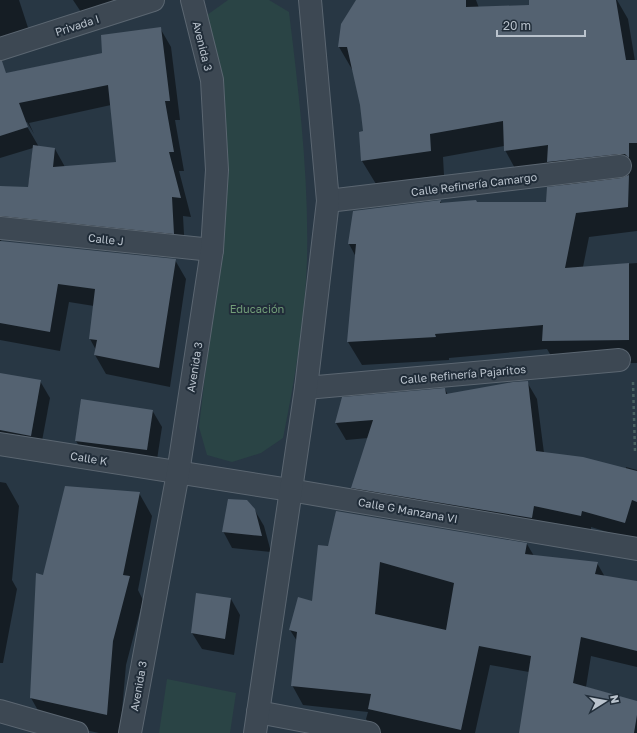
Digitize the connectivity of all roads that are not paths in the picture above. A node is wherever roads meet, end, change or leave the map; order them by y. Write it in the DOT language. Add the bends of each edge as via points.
graph roads {
  1 [pos="153,0"];
  2 [pos="192,0"];
  3 [pos="310,0"];
  4 [pos="0,49"];
  5 [pos="620,166"];
  6 [pos="328,201"];
  7 [pos="0,228"];
  8 [pos="212,250"];
  9 [pos="619,360"];
  10 [pos="306,388"];
  11 [pos="0,444"];
  12 [pos="178,473"];
  13 [pos="290,490"];
  14 [pos="637,549"];
  15 [pos="0,711"];
  16 [pos="256,723"];
  17 [pos="77,733"];
  18 [pos="130,733"];
  19 [pos="369,733"];
  1 -- 4 [label="street, Privada I"];
  2 -- 8 [label="street, Avenida 3" via="212,80 217,170"];
  3 -- 6 [label="street"];
  5 -- 6 [label="street, Calle Refinería Camargo"];
  6 -- 10 [label="street"];
  7 -- 8 [label="street, Calle J"];
  8 -- 12 [label="street, Avenida 3"];
  9 -- 10 [label="street, Calle Refinería Pajaritos"];
  10 -- 13 [label="street"];
  11 -- 12 [label="street, Calle K"];
  12 -- 13 [label="street, Calle G Manzana VI"];
  12 -- 18 [label="street, Avenida 3"];
  13 -- 14 [label="street, Calle G Manzana VI"];
  13 -- 16 [label="street"];
  15 -- 17 [label="street"];
  16 -- 19 [label="street"];
}
